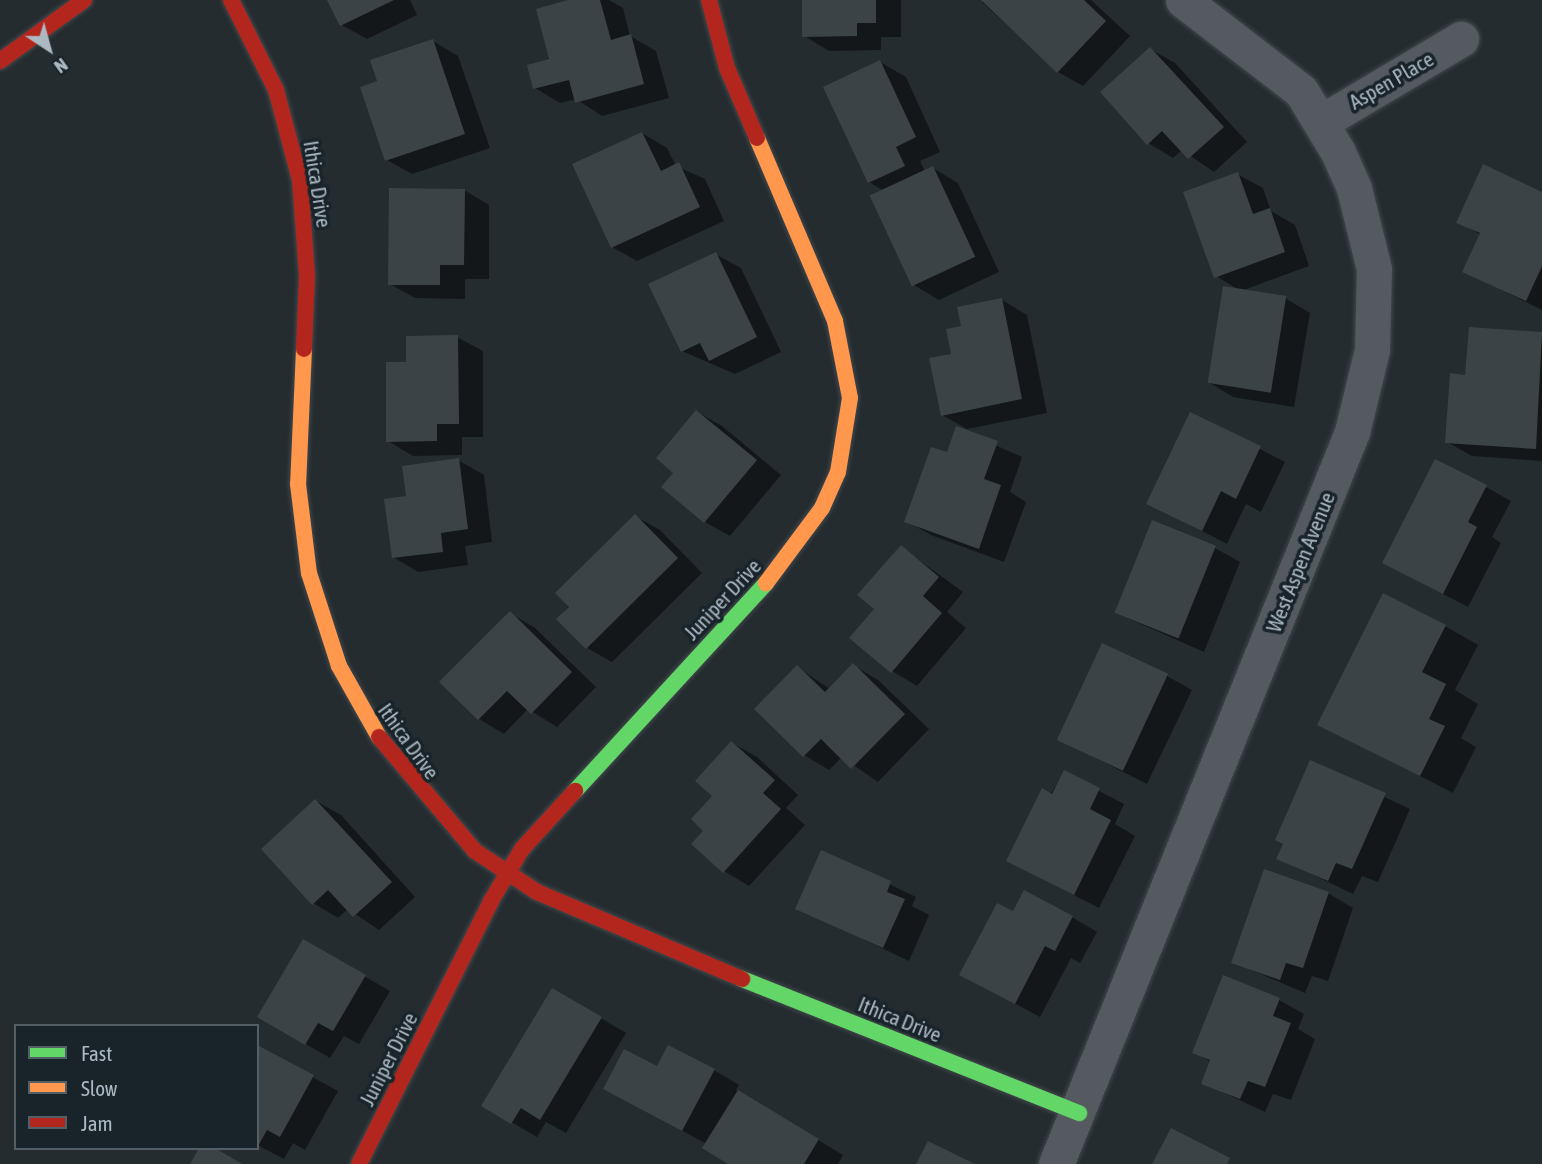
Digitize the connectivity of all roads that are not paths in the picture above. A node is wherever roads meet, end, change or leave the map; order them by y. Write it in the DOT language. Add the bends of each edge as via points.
graph roads {
  1 [pos="84,0"];
  2 [pos="231,0"];
  3 [pos="709,0"];
  4 [pos="1183,0"];
  5 [pos="1461,39"];
  6 [pos="0,61"];
  7 [pos="1321,121"];
  8 [pos="506,874"];
  9 [pos="1079,1113"];
  10 [pos="359,1164"];
  11 [pos="1056,1164"];
  1 -- 6 [label="street"];
  2 -- 8 [label="street, Ithica Drive" via="276,90 300,180 307,276 298,484 305,549 322,622 339,666 385,747 443,819"];
  3 -- 8 [label="street, Juniper Drive" via="727,68 835,321 846,360 850,398 838,472 822,508 791,554 544,822"];
  4 -- 7 [label="street, West Aspen Avenue" via="1301,91"];
  5 -- 7 [label="street, Aspen Place"];
  7 -- 9 [label="street, West Aspen Avenue" via="1354,188 1374,269 1372,351 1365,389 1336,475"];
  8 -- 9 [label="street, Ithica Drive" via="610,926"];
  8 -- 10 [label="street, Juniper Drive"];
  9 -- 11 [label="street, West Aspen Avenue"];
}
